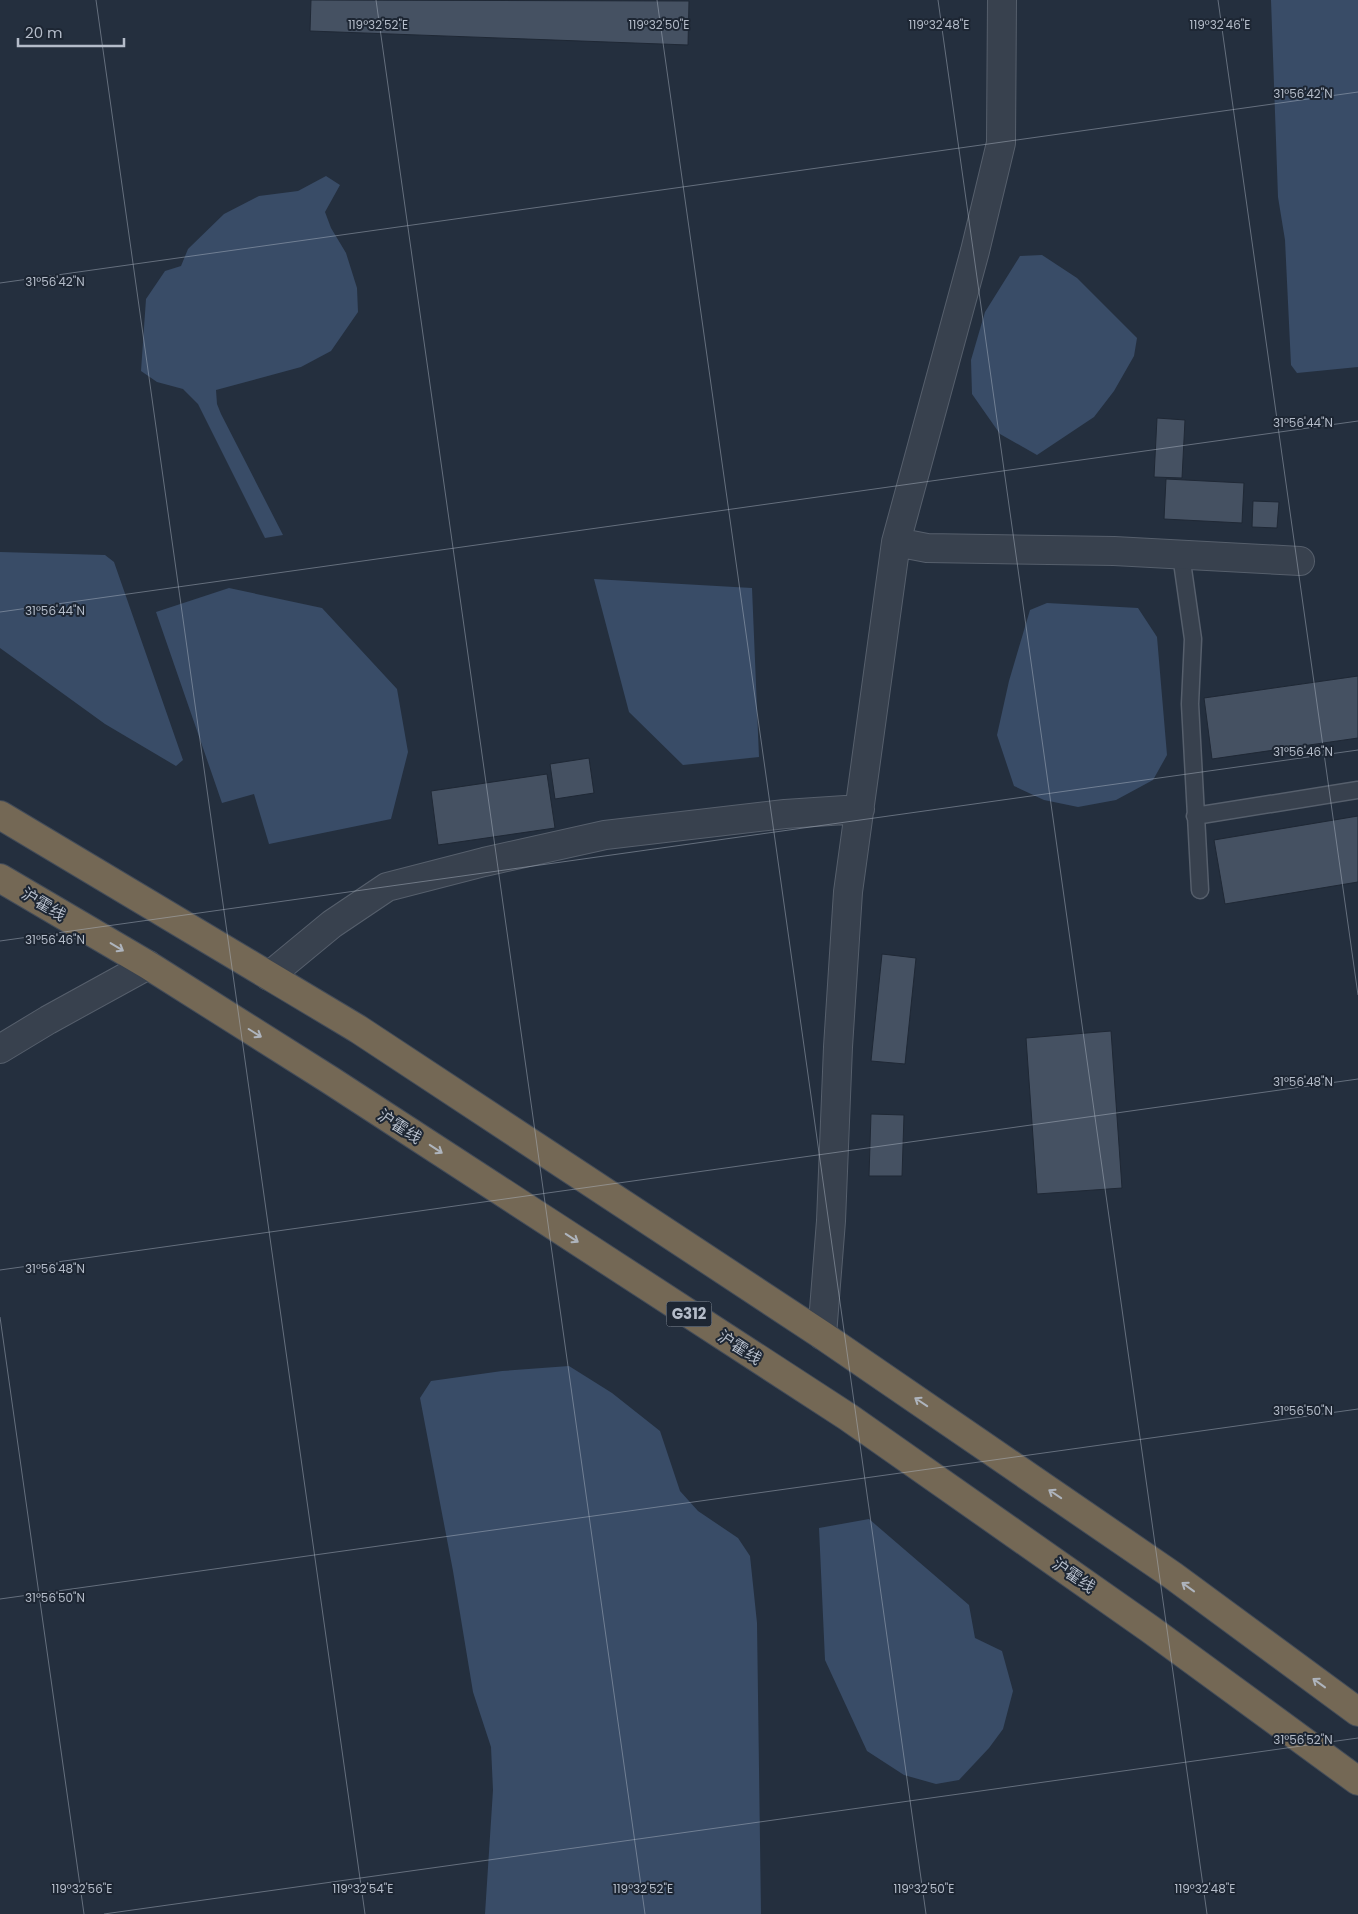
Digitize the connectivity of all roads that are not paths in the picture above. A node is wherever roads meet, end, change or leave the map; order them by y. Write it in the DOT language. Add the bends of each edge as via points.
graph roads {
  1 [pos="1002,0"];
  2 [pos="896,542"];
  3 [pos="1181,555"];
  4 [pos="1300,561"];
  5 [pos="1358,790"];
  6 [pos="860,809"];
  7 [pos="0,814"];
  8 [pos="1194,816"];
  9 [pos="0,878"];
  10 [pos="1200,890"];
  11 [pos="148,965"];
  12 [pos="269,976"];
  13 [pos="0,1050"];
  14 [pos="822,1334"];
  15 [pos="1358,1712"];
  16 [pos="1358,1781"];
  1 -- 2 [label="street" via="1001,143"];
  2 -- 3 [label="street" via="927,548"];
  2 -- 6 [label="street"];
  3 -- 4 [label="street"];
  3 -- 8 [label="lane" via="1193,639 1190,704"];
  5 -- 8 [label="lane"];
  6 -- 12 [label="street" via="785,814 605,835 387,887 332,924"];
  6 -- 14 [label="street" via="848,892"];
  7 -- 12 [label="highway"];
  8 -- 10 [label="lane"];
  9 -- 11 [label="highway, 沪霍线 / G312, one-way"];
  11 -- 13 [label="street"];
  11 -- 16 [label="highway, 沪霍线 / G312, one-way" via="848,1417 1150,1629"];
  12 -- 14 [label="highway" via="366,1034"];
  15 -- 14 [label="highway, one-way" via="1172,1575"];
}
